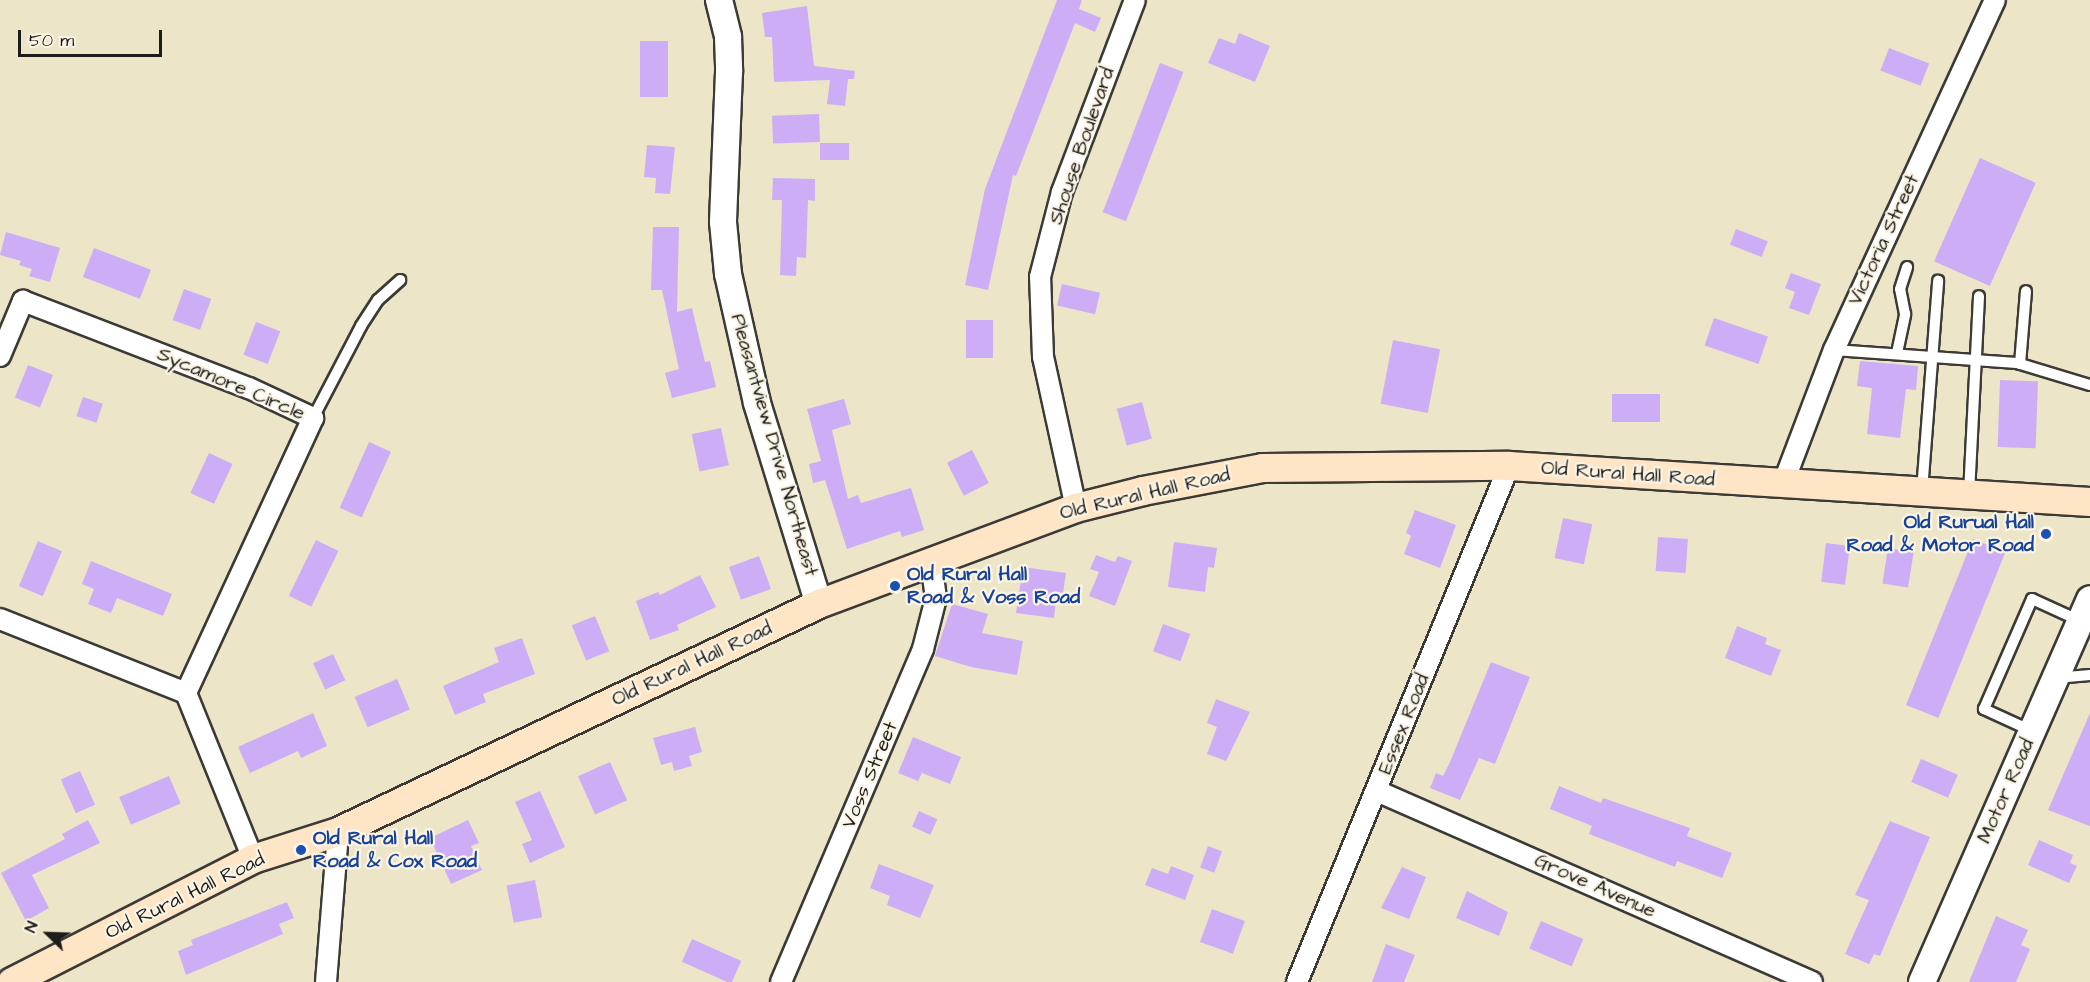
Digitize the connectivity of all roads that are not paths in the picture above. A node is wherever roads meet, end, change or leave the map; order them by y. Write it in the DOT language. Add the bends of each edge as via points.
graph roads {
  1 [pos="719,0"];
  2 [pos="1135,0"];
  3 [pos="1995,0"];
  4 [pos="1907,267"];
  5 [pos="400,280"];
  6 [pos="1938,281"];
  7 [pos="2026,291"];
  8 [pos="1979,296"];
  9 [pos="1834,350"];
  10 [pos="1897,353"];
  11 [pos="1931,355"];
  12 [pos="0,356"];
  13 [pos="1976,358"];
  14 [pos="2020,364"];
  15 [pos="2090,385"];
  16 [pos="314,418"];
  17 [pos="1509,466"];
  18 [pos="1783,484"];
  19 [pos="1922,494"];
  20 [pos="1969,497"];
  21 [pos="2090,502"];
  22 [pos="1076,508"];
  23 [pos="931,562"];
  24 [pos="819,604"];
  25 [pos="2085,610"];
  26 [pos="0,619"];
  27 [pos="2090,675"];
  28 [pos="2055,678"];
  29 [pos="186,693"];
  30 [pos="2032,731"];
  31 [pos="1377,791"];
  32 [pos="338,832"];
  33 [pos="254,859"];
  34 [pos="12,982"];
  35 [pos="326,982"];
  36 [pos="781,982"];
  37 [pos="1297,982"];
  38 [pos="1812,982"];
  39 [pos="1922,982"];
  1 -- 24 [label="street, Pleasantview Drive Northeast" via="728,38 723,222 728,274 757,403"];
  2 -- 22 [label="street, Shouse Boulevard" via="1062,192 1040,277 1043,357"];
  3 -- 9 [label="street, Victoria Street"];
  4 -- 10 [label="lane" via="1900,289 1905,314"];
  5 -- 16 [label="lane" via="378,300 361,326"];
  6 -- 11 [label="lane"];
  7 -- 14 [label="lane"];
  8 -- 13 [label="lane"];
  9 -- 10 [label="lane"];
  9 -- 18 [label="street, Victoria Street"];
  10 -- 11 [label="lane"];
  11 -- 13 [label="lane"];
  11 -- 19 [label="lane"];
  12 -- 16 [label="street, Sycamore Circle" via="22,301 249,388"];
  13 -- 14 [label="lane"];
  13 -- 20 [label="lane"];
  14 -- 15 [label="lane"];
  16 -- 29 [label="street, Sycamore Circle"];
  17 -- 18 [label="main road, Old Rural Hall Road"];
  17 -- 22 [label="main road, Old Rural Hall Road" via="1263,468"];
  17 -- 31 [label="street, Essex Road"];
  18 -- 19 [label="main road, Old Rural Hall Road"];
  19 -- 20 [label="main road, Old Rural Hall Road"];
  20 -- 21 [label="main road, Old Rural Hall Road"];
  22 -- 23 [label="main road, Old Rural Hall Road"];
  23 -- 24 [label="main road, Old Rural Hall Road"];
  23 -- 36 [label="street, Voss Street" via="936,598 923,649"];
  24 -- 32 [label="main road, Old Rural Hall Road"];
  25 -- 28 [label="street, Motor Road"];
  25 -- 30 [label="lane" via="2032,599 2027,610 1984,709"];
  26 -- 29 [label="street"];
  27 -- 28 [label="lane"];
  28 -- 30 [label="street, Motor Road"];
  29 -- 33 [label="street"];
  30 -- 39 [label="street, Motor Road"];
  31 -- 37 [label="street, Essex Road"];
  31 -- 38 [label="street, Grove Avenue"];
  32 -- 33 [label="main road, Old Rural Hall Road"];
  32 -- 35 [label="street"];
  33 -- 34 [label="main road, Old Rural Hall Road"];
}
